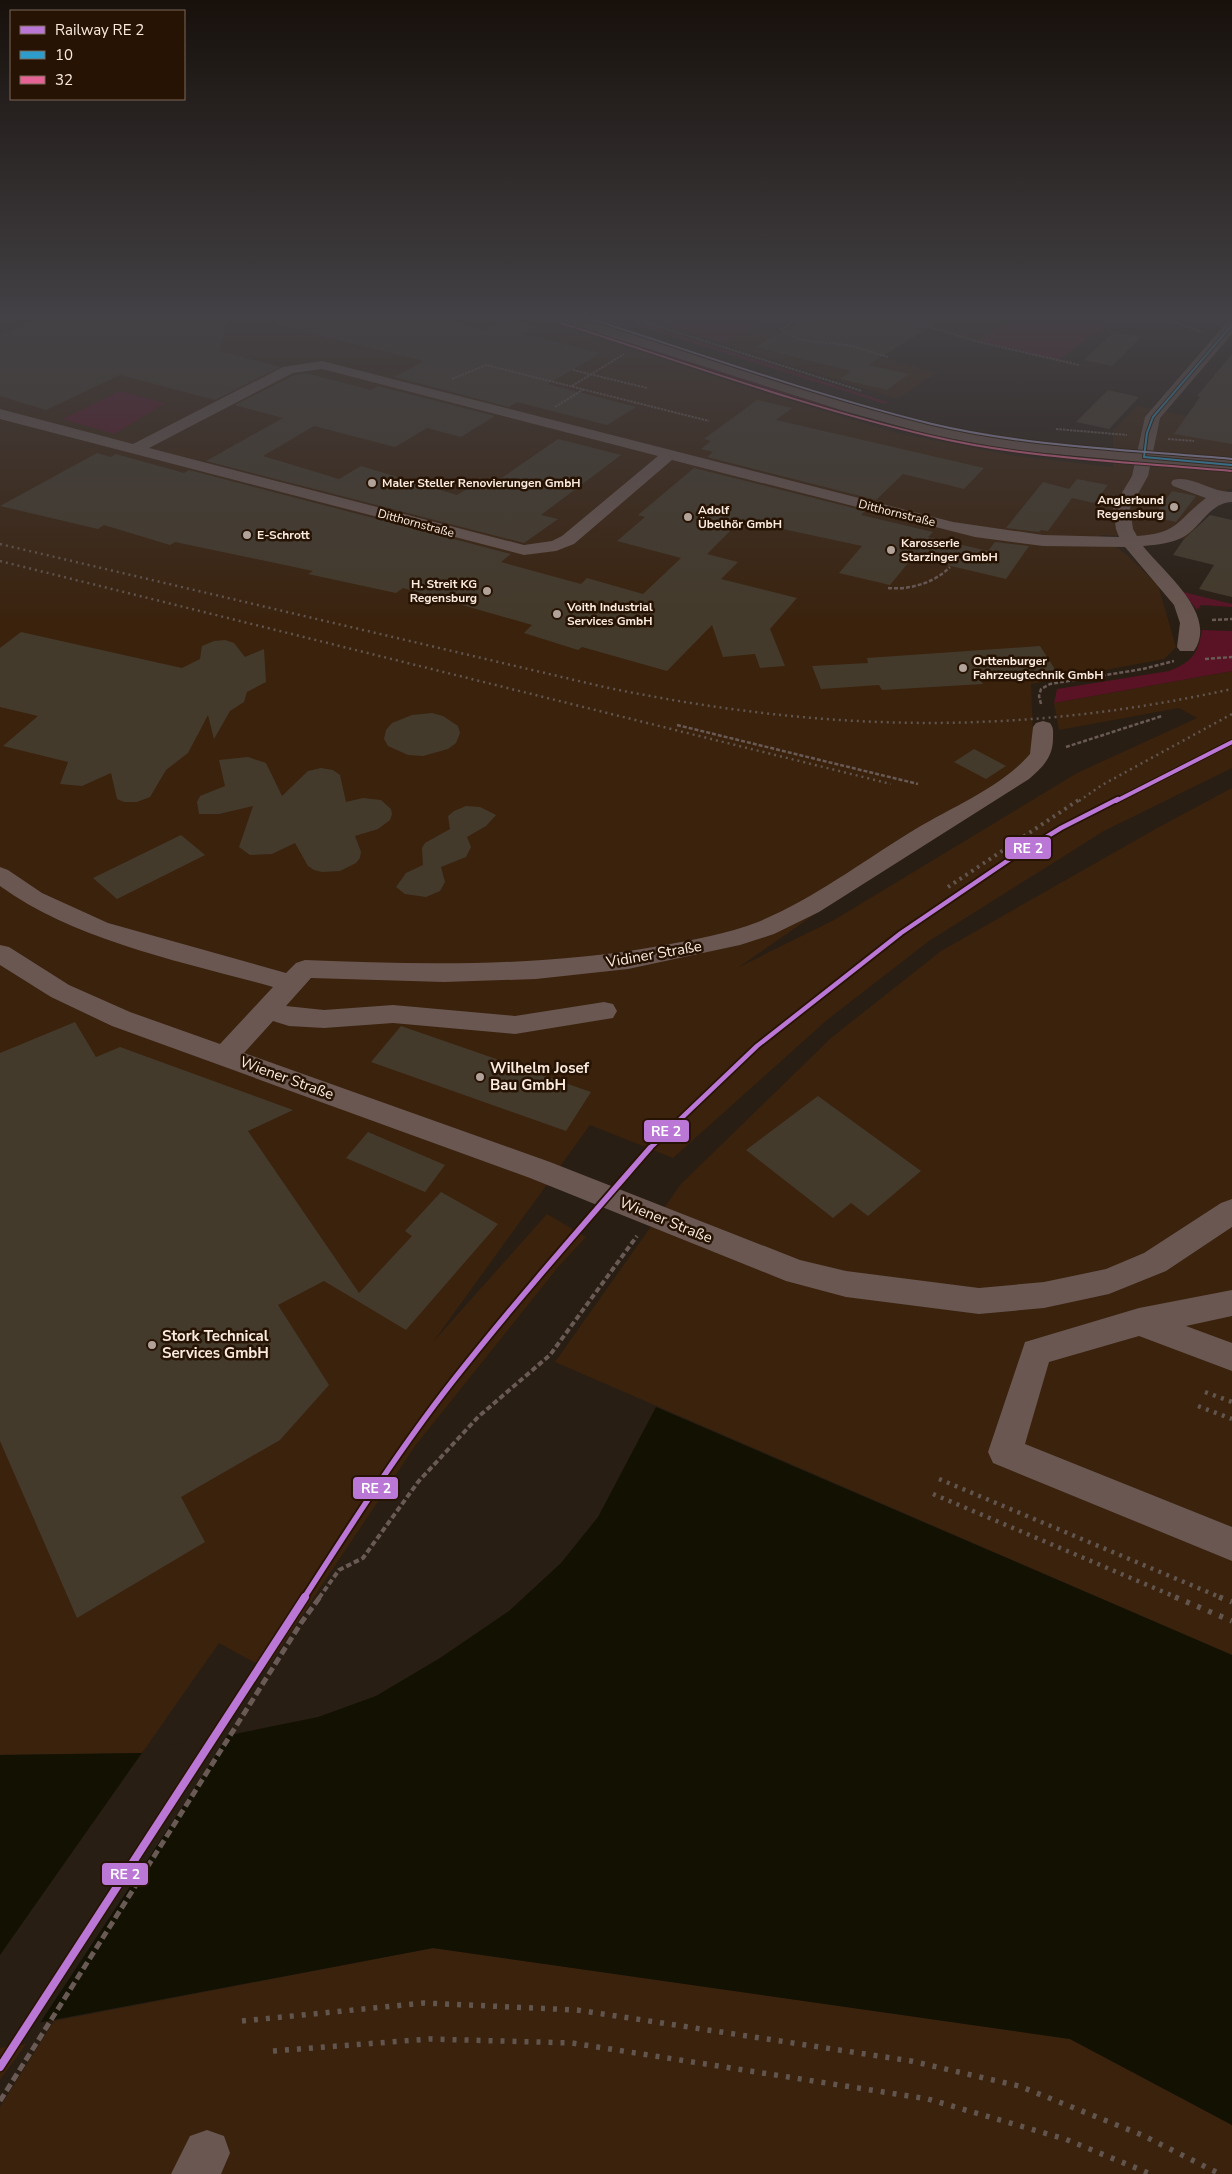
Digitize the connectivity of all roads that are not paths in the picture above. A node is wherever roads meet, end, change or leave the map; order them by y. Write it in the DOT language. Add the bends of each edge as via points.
graph roads {
  1 [pos="17,418"];
  2 [pos="195,418"];
  3 [pos="530,418"];
  4 [pos="888,418"];
  5 [pos="931,418"];
  6 [pos="1153,418"];
  7 [pos="1146,447"];
  8 [pos="135,449"];
  9 [pos="670,454"];
  10 [pos="1232,454"];
  11 [pos="1232,465"];
  12 [pos="1179,483"];
  13 [pos="1225,497"];
  14 [pos="1130,542"];
  15 [pos="1187,647"];
  16 [pos="1042,716"];
  17 [pos="0,875"];
  18 [pos="0,953"];
  19 [pos="292,984"];
  20 [pos="268,1009"];
  21 [pos="604,1011"];
  22 [pos="226,1056"];
  23 [pos="1232,1211"];
  24 [pos="1232,1303"];
  25 [pos="1139,1322"];
  26 [pos="1232,1357"];
  27 [pos="1232,1544"];
  1 -- 8 [label="street, Ditthornstraße"];
  2 -- 8 [label="street, Ditthornstraße"];
  3 -- 9 [label="street, Ditthornstraße"];
  4 -- 7 [label="main road" via="1011,444"];
  5 -- 7 [label="main road" via="1017,435"];
  6 -- 7 [label="street"];
  7 -- 10 [label="main road"];
  7 -- 11 [label="main road"];
  7 -- 14 [label="street" via="1140,476 1121,510"];
  8 -- 9 [label="street, Ditthornstraße" via="524,550 556,546 568,540"];
  9 -- 14 [label="street, Ditthornstraße" via="974,532 1054,542"];
  12 -- 13 [label="street"];
  13 -- 14 [label="street, Ditthornstraße" via="1209,501 1180,533"];
  14 -- 15 [label="street" via="1183,603 1189,620"];
  16 -- 19 [label="street, Vidiner Straße" via="1041,754 1030,766 993,793 834,893 765,928 711,944 608,964 530,972 422,975 305,969"];
  17 -- 19 [label="street" via="33,899 99,929"];
  18 -- 22 [label="street, Wiener Straße" via="60,991 112,1015"];
  19 -- 20 [label="street, Vidiner Straße"];
  20 -- 21 [label="street" via="289,1018 394,1014 515,1025"];
  20 -- 22 [label="street, Vidiner Straße"];
  22 -- 23 [label="street, Wiener Straße" via="540,1170 796,1272 846,1284 978,1301 1044,1295 1109,1281 1155,1262"];
  24 -- 25 [label="street"];
  25 -- 26 [label="street"];
  25 -- 27 [label="street" via="1036,1352 1005,1452"];
}
